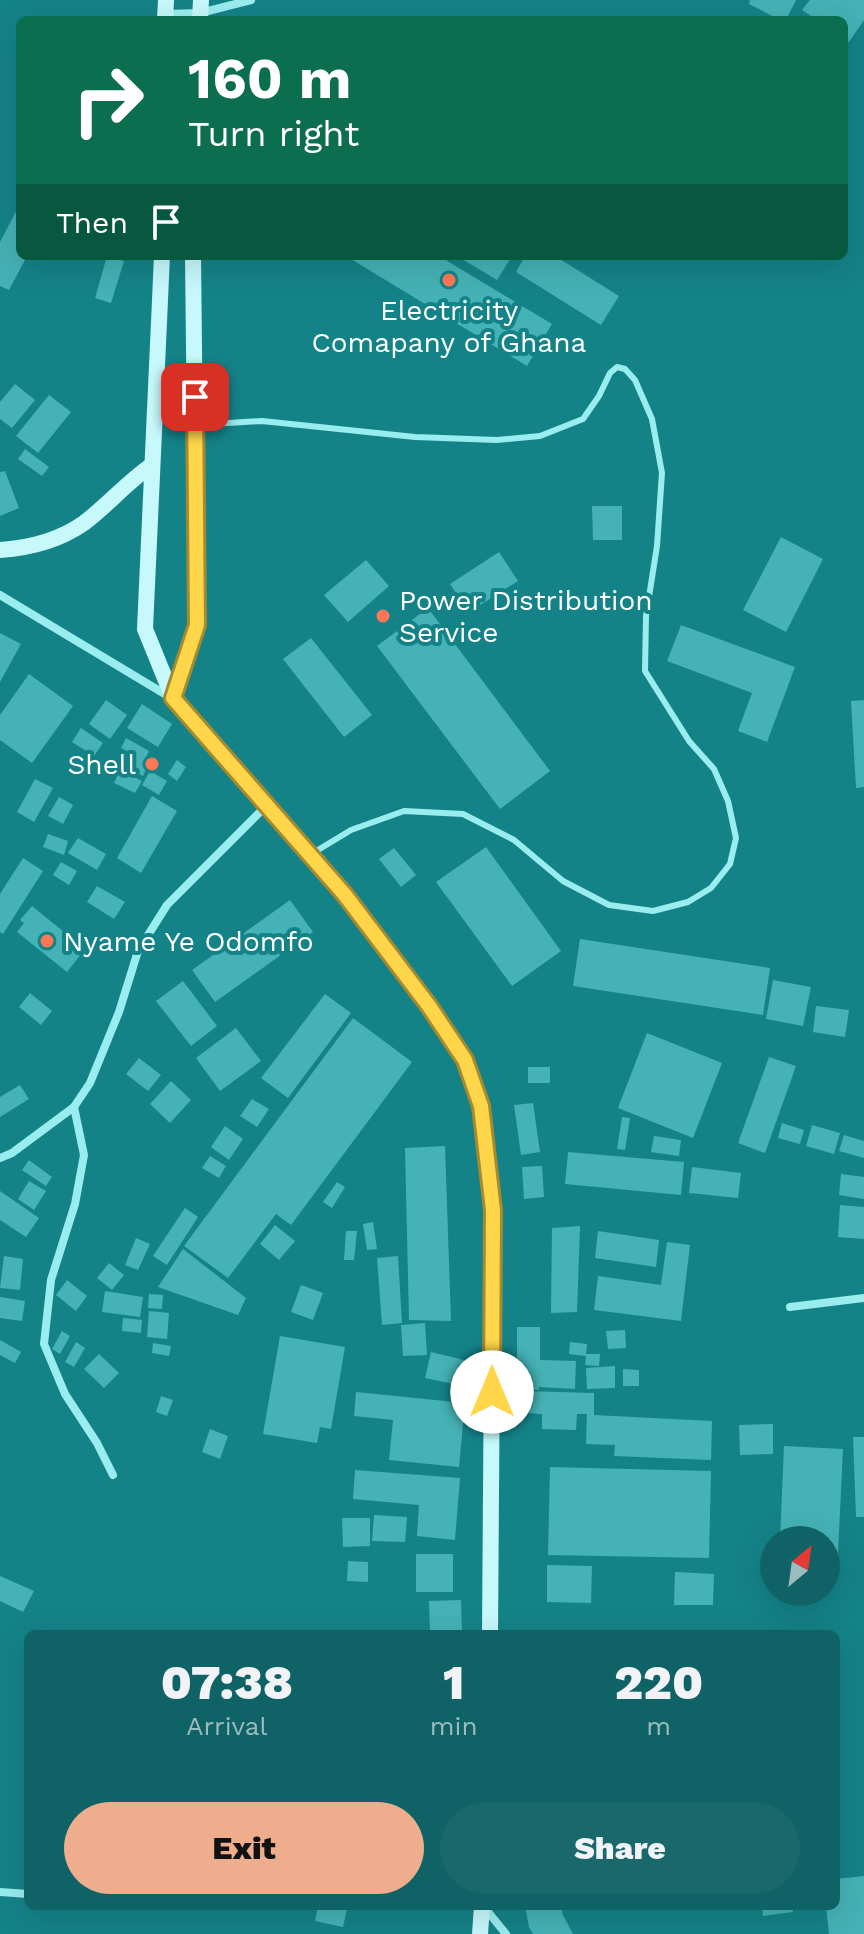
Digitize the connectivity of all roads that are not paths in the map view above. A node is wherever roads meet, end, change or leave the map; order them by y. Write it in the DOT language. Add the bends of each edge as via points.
graph roads {
  1 [pos="251,0"];
  2 [pos="166,11"];
  3 [pos="200,11"];
  4 [pos="162,260"];
  5 [pos="193,260"];
  6 [pos="195,426"];
  7 [pos="152,465"];
  8 [pos="0,550"];
  9 [pos="0,595"];
  10 [pos="173,698"];
  11 [pos="266,806"];
  12 [pos="309,855"];
  13 [pos="74,1107"];
  14 [pos="0,1158"];
  15 [pos="864,1298"];
  16 [pos="790,1307"];
  17 [pos="113,1475"];
  18 [pos="490,1630"];
  19 [pos="0,1892"];
  20 [pos="24,1894"];
  21 [pos="483,1910"];
  22 [pos="486,1910"];
  23 [pos="480,1934"];
  24 [pos="506,1934"];
  1 -- 3 [label="street"];
  2 -- 3 [label="street"];
  4 -- 7 [label="street"];
  5 -- 6 [label="street"];
  6 -- 10 [label="street" via="197,625"];
  6 -- 12 [label="lane" via="262,421 415,437 540,436 583,419 617,367 635,380 652,419 662,473 645,671 689,741 714,769 736,838 730,864 711,888 688,902 653,911 609,905 563,881 514,840 463,814 404,811 351,830"];
  7 -- 8 [label="street" via="69,532"];
  7 -- 10 [label="street" via="145,629"];
  9 -- 10 [label="street"];
  10 -- 11 [label="street"];
  11 -- 12 [label="street"];
  11 -- 13 [label="street" via="167,905 138,951 96,1069"];
  12 -- 18 [label="street" via="436,1017 465,1060 481,1106 493,1210"];
  13 -- 14 [label="street"];
  13 -- 17 [label="street" via="84,1155 51,1280 44,1344 65,1394"];
  15 -- 16 [label="street"];
  19 -- 20 [label="street"];
  21 -- 23 [label="street"];
  22 -- 24 [label="street"];
}
